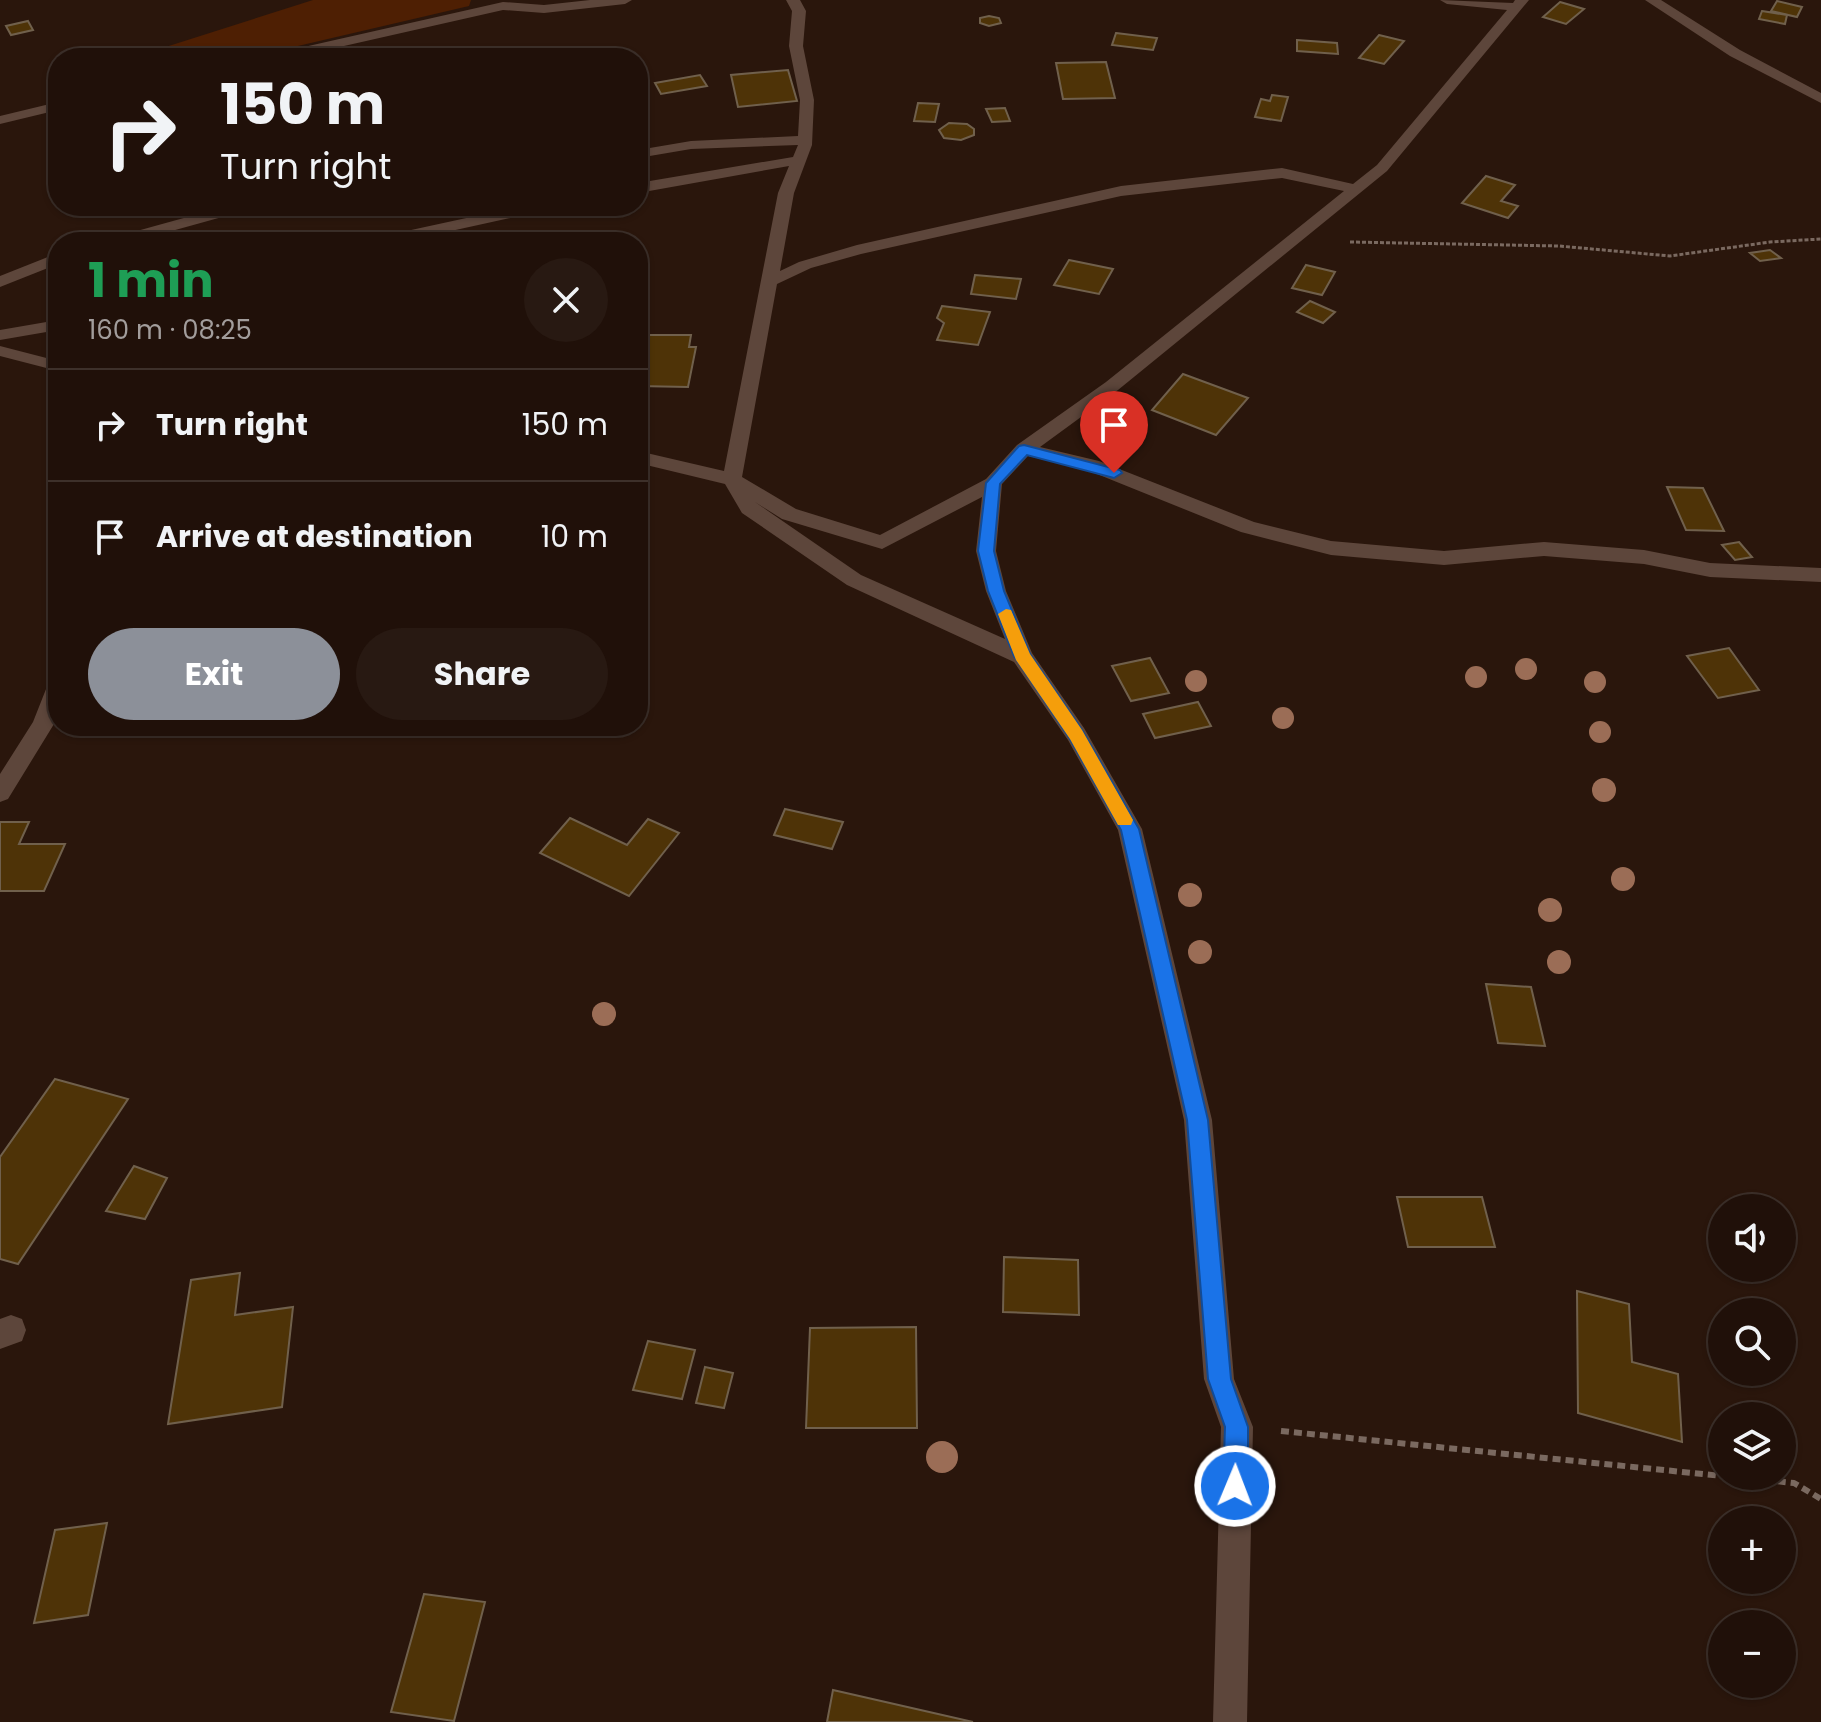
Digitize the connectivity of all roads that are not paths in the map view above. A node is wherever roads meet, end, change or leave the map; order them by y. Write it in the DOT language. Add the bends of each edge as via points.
graph roads {
  1 [pos="625,0"];
  2 [pos="1447,0"];
  3 [pos="1652,0"];
  4 [pos="1518,4"];
  5 [pos="800,6"];
  6 [pos="317,48"];
  7 [pos="1821,99"];
  8 [pos="48,108"];
  9 [pos="0,120"];
  10 [pos="805,140"];
  11 [pos="648,152"];
  12 [pos="799,160"];
  13 [pos="648,186"];
  14 [pos="1355,189"];
  15 [pos="209,216"];
  16 [pos="497,216"];
  17 [pos="150,232"];
  18 [pos="424,232"];
  19 [pos="48,262"];
  20 [pos="0,282"];
  21 [pos="769,282"];
  22 [pos="48,327"];
  23 [pos="0,335"];
  24 [pos="0,351"];
  25 [pos="48,363"];
  26 [pos="1024,449"];
  27 [pos="648,459"];
  28 [pos="732,479"];
  29 [pos="993,483"];
  30 [pos="1821,575"];
  31 [pos="1022,656"];
  32 [pos="48,711"];
  33 [pos="0,793"];
  34 [pos="1230,1722"];
  1 -- 6 [label="street" via="544,9 503,6"];
  2 -- 4 [label="street"];
  3 -- 7 [label="street"];
  4 -- 14 [label="street" via="1382,168"];
  5 -- 10 [label="street" via="796,46 807,100"];
  8 -- 9 [label="street"];
  10 -- 11 [label="street"];
  10 -- 12 [label="street"];
  12 -- 13 [label="street"];
  12 -- 21 [label="street" via="786,193"];
  14 -- 21 [label="street" via="1282,173 1121,191 844,254"];
  14 -- 26 [label="street" via="1112,386"];
  15 -- 17 [label="street"];
  16 -- 18 [label="street"];
  19 -- 20 [label="street"];
  21 -- 28 [label="street"];
  22 -- 23 [label="street"];
  24 -- 25 [label="street"];
  26 -- 29 [label="street"];
  26 -- 30 [label="street" via="1092,465 1248,527 1331,548 1444,558 1544,549 1644,557 1710,570"];
  27 -- 28 [label="street"];
  28 -- 29 [label="street" via="789,514 882,542"];
  28 -- 31 [label="street" via="749,508 854,580"];
  29 -- 31 [label="street" via="986,551"];
  31 -- 34 [label="street" via="1076,734 1130,829 1198,1120 1219,1379 1237,1427"];
  32 -- 33 [label="street"];
}
